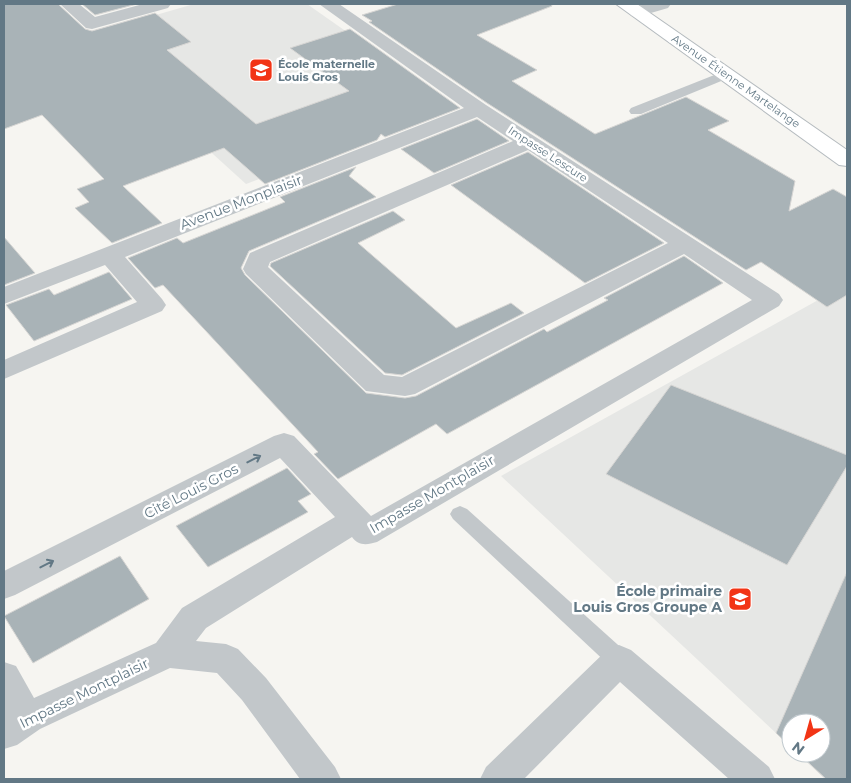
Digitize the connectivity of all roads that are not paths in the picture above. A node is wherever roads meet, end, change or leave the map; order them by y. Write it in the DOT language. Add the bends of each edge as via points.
graph roads {
  1 [pos="69,4"];
  2 [pos="162,4"];
  3 [pos="328,4"];
  4 [pos="662,4"];
  5 [pos="631,8"];
  6 [pos="727,74"];
  7 [pos="479,109"];
  8 [pos="636,112"];
  9 [pos="529,142"];
  10 [pos="847,160"];
  11 [pos="685,244"];
  12 [pos="109,254"];
  13 [pos="4,296"];
  14 [pos="770,300"];
  15 [pos="4,370"];
  16 [pos="460,514"];
  17 [pos="356,519"];
  18 [pos="4,586"];
  19 [pos="168,653"];
  20 [pos="619,660"];
  21 [pos="4,677"];
  22 [pos="15,726"];
  23 [pos="322,779"];
  24 [pos="499,779"];
  25 [pos="756,779"];
  1 -- 2 [label="street" via="92,24"];
  3 -- 7 [label="street, Impasse Lescure"];
  4 -- 5 [label="street"];
  5 -- 6 [label="street, Avenue Étienne Martelange"];
  6 -- 8 [label="lane"];
  6 -- 10 [label="street, Avenue Étienne Martelange"];
  7 -- 9 [label="street, Impasse Lescure"];
  7 -- 12 [label="street, Avenue Monplaisir"];
  9 -- 11 [label="street, Impasse Lescure"];
  9 -- 11 [label="street" via="259,258 255,269 376,384 405,387"];
  11 -- 14 [label="street, Impasse Lescure"];
  12 -- 13 [label="street, Avenue Monplaisir"];
  12 -- 15 [label="street" via="154,305"];
  14 -- 17 [label="street, Impasse Montplaisir" via="366,533"];
  16 -- 20 [label="lane"];
  18 -- 17 [label="street, Cité Louis Gros, one-way" via="284,444"];
  17 -- 19 [label="street, Impasse Montplaisir" via="194,618"];
  19 -- 22 [label="street, Impasse Montplaisir"];
  19 -- 23 [label="street" via="226,658 254,689"];
  20 -- 24 [label="street"];
  20 -- 25 [label="street"];
  21 -- 22 [label="street"];
}
